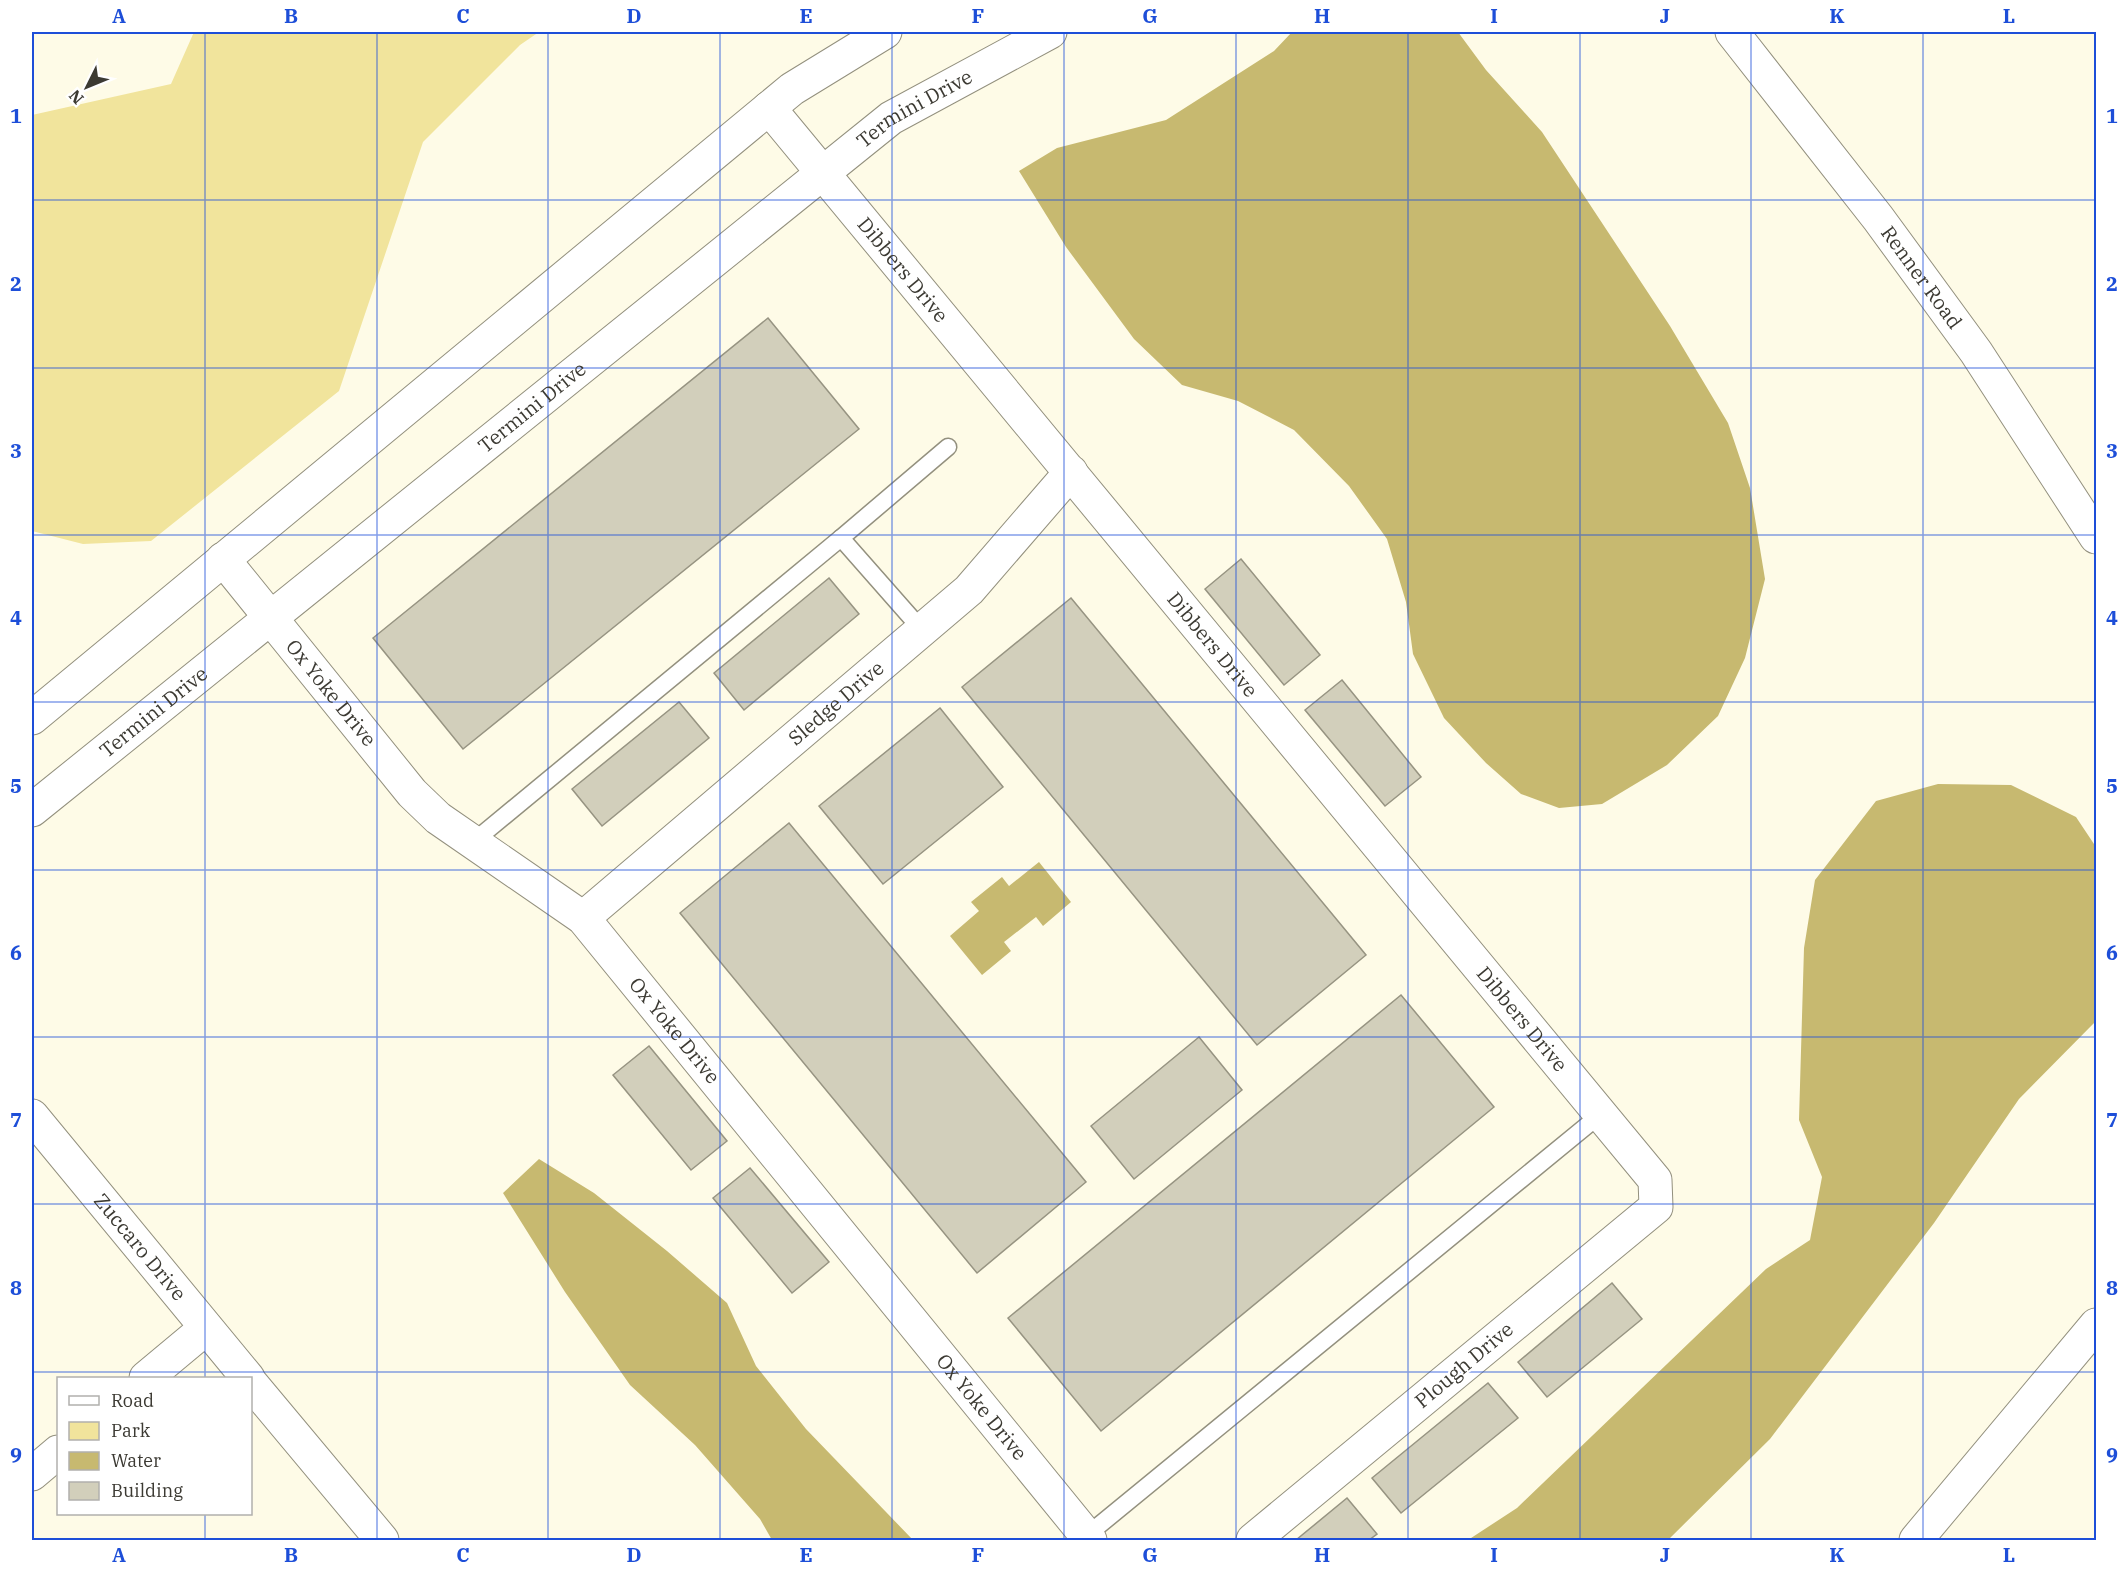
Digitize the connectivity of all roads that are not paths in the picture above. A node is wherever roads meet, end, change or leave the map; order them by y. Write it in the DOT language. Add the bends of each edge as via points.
graph roads {
  1 [pos="885,32"];
  2 [pos="1050,32"];
  3 [pos="1732,32"];
  4 [pos="769,108"];
  5 [pos="824,173"];
  6 [pos="948,447"];
  7 [pos="1071,472"];
  8 [pos="2097,537"];
  9 [pos="841,538"];
  10 [pos="223,559"];
  11 [pos="271,617"];
  12 [pos="922,630"];
  13 [pos="32,717"];
  14 [pos="32,810"];
  15 [pos="473,842"];
  16 [pos="583,918"];
  17 [pos="1601,1114"];
  18 [pos="32,1116"];
  19 [pos="1655,1180"];
  20 [pos="2097,1325"];
  21 [pos="206,1328"];
  22 [pos="147,1377"];
  23 [pos="247,1377"];
  24 [pos="252,1384"];
  25 [pos="57,1453"];
  26 [pos="32,1474"];
  27 [pos="1088,1538"];
  28 [pos="382,1540"];
  29 [pos="1252,1540"];
  30 [pos="1916,1540"];
  1 -- 4 [label="street" via="792,89"];
  2 -- 5 [label="street, Termini Drive" via="891,118"];
  3 -- 8 [label="street, Renner Road" via="1977,352"];
  4 -- 5 [label="street, Dibbers Drive"];
  4 -- 10 [label="street"];
  5 -- 7 [label="street, Dibbers Drive"];
  5 -- 11 [label="street, Termini Drive"];
  6 -- 9 [label="lane"];
  7 -- 12 [label="street, Sledge Drive" via="969,590"];
  7 -- 17 [label="street, Dibbers Drive"];
  9 -- 12 [label="lane"];
  9 -- 15 [label="lane"];
  10 -- 11 [label="street, Ox Yoke Drive"];
  10 -- 13 [label="street"];
  11 -- 14 [label="street, Termini Drive"];
  11 -- 15 [label="street, Ox Yoke Drive" via="412,793 438,818"];
  12 -- 16 [label="street, Sledge Drive"];
  15 -- 16 [label="street, Ox Yoke Drive"];
  16 -- 27 [label="street, Ox Yoke Drive"];
  17 -- 19 [label="street, Dibbers Drive"];
  17 -- 27 [label="lane"];
  18 -- 21 [label="street, Zuccaro Drive"];
  19 -- 29 [label="street, Plough Drive" via="1656,1207"];
  20 -- 30 [label="street"];
  21 -- 22 [label="street"];
  21 -- 23 [label="street, Zuccaro Drive"];
  24 -- 28 [label="street, Zuccaro Drive"];
  25 -- 26 [label="street"];
}
